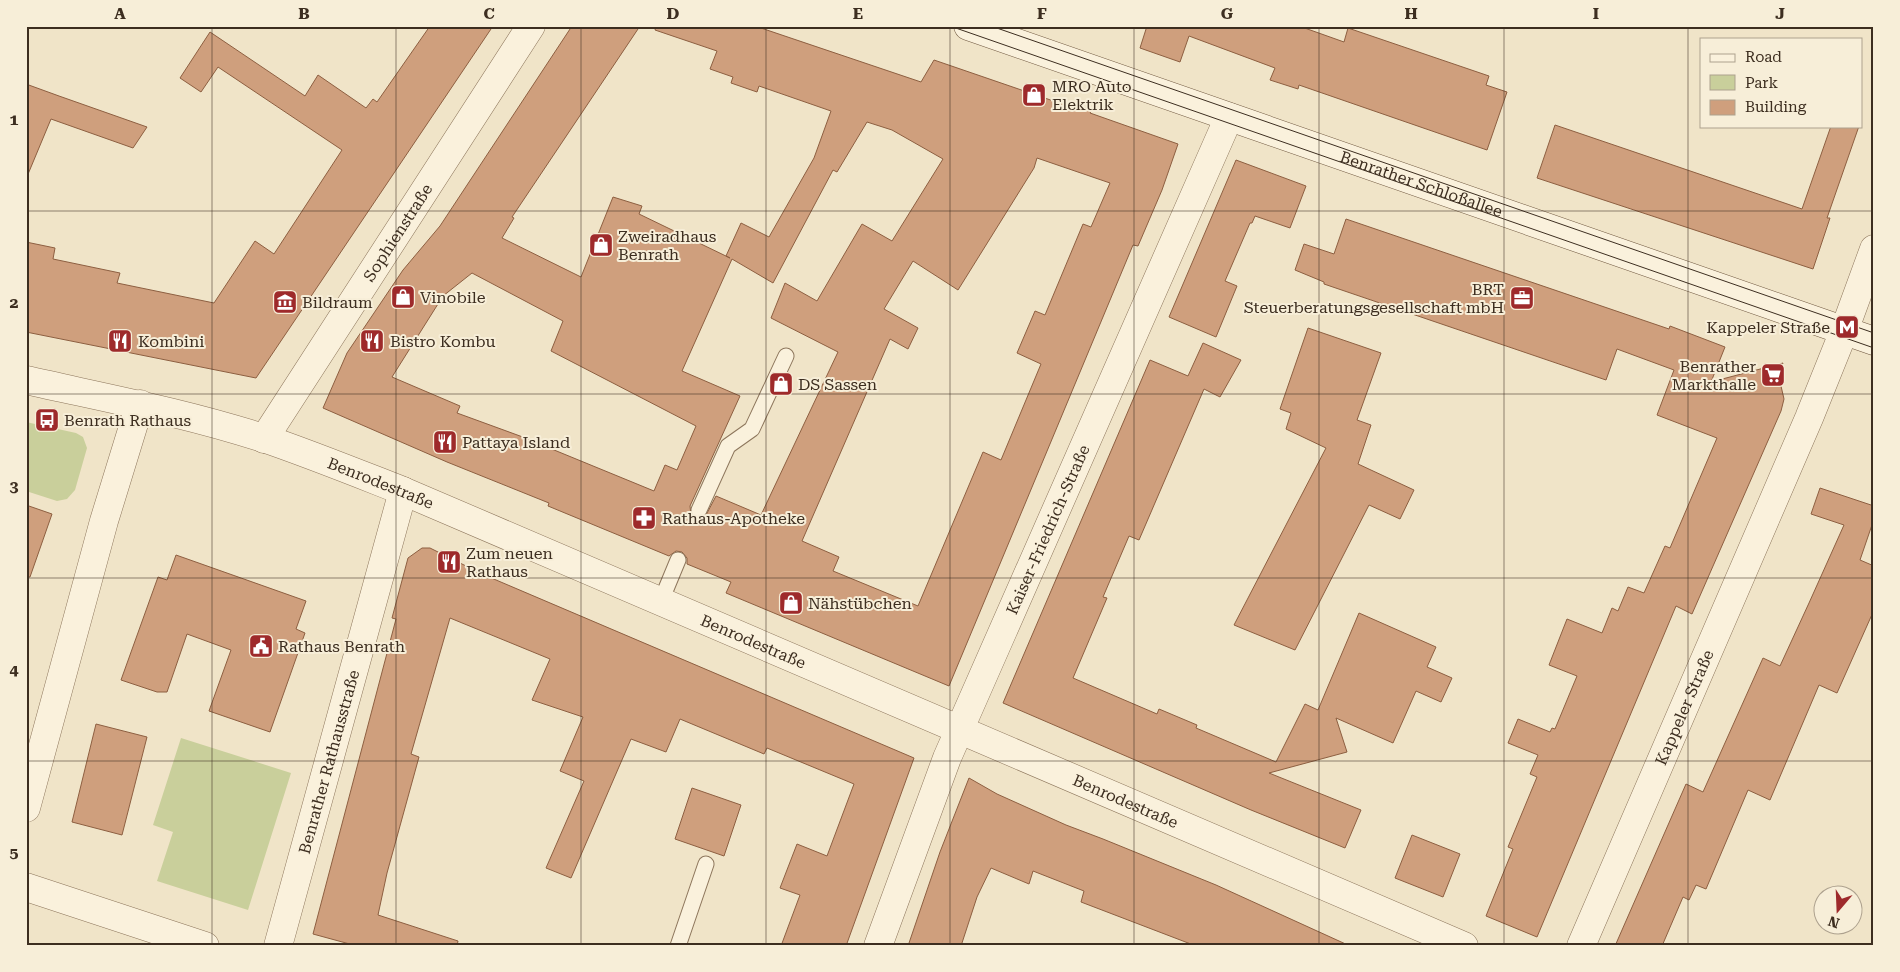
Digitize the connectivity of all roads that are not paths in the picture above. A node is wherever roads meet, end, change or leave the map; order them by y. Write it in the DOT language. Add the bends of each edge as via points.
graph roads {
  1 [pos="531,26"];
  2 [pos="968,26"];
  3 [pos="1229,117"];
  4 [pos="1874,249"];
  5 [pos="1844,331"];
  6 [pos="1874,341"];
  7 [pos="786,356"];
  8 [pos="26,380"];
  9 [pos="140,404"];
  10 [pos="264,439"];
  11 [pos="403,490"];
  12 [pos="699,510"];
  13 [pos="678,560"];
  14 [pos="661,601"];
  15 [pos="960,728"];
  16 [pos="26,808"];
  17 [pos="706,864"];
  18 [pos="26,887"];
  19 [pos="205,946"];
  20 [pos="278,946"];
  21 [pos="678,946"];
  22 [pos="878,946"];
  23 [pos="1464,946"];
  24 [pos="1581,946"];
  1 -- 10 [label="street, Sophienstraße"];
  2 -- 3 [label="street, Benrather Schloßallee"];
  3 -- 5 [label="street, Benrather Schloßallee"];
  3 -- 15 [label="street, Kaiser-Friedrich-Straße"];
  4 -- 5 [label="street, Kappeler Straße"];
  5 -- 6 [label="street, Benrather Schloßallee"];
  5 -- 24 [label="street, Kappeler Straße"];
  7 -- 12 [label="lane" via="752,430 728,446"];
  8 -- 9 [label="street, Benrodestraße"];
  9 -- 10 [label="street, Benrodestraße"];
  9 -- 16 [label="street" via="104,521"];
  10 -- 11 [label="street, Benrodestraße"];
  11 -- 14 [label="street, Benrodestraße"];
  11 -- 20 [label="street, Benrather Rathausstraße"];
  13 -- 14 [label="lane"];
  14 -- 15 [label="street, Benrodestraße"];
  15 -- 22 [label="street, Kaiser-Friedrich-Straße"];
  15 -- 23 [label="street, Benrodestraße"];
  17 -- 21 [label="lane"];
  18 -- 19 [label="street"];
}
